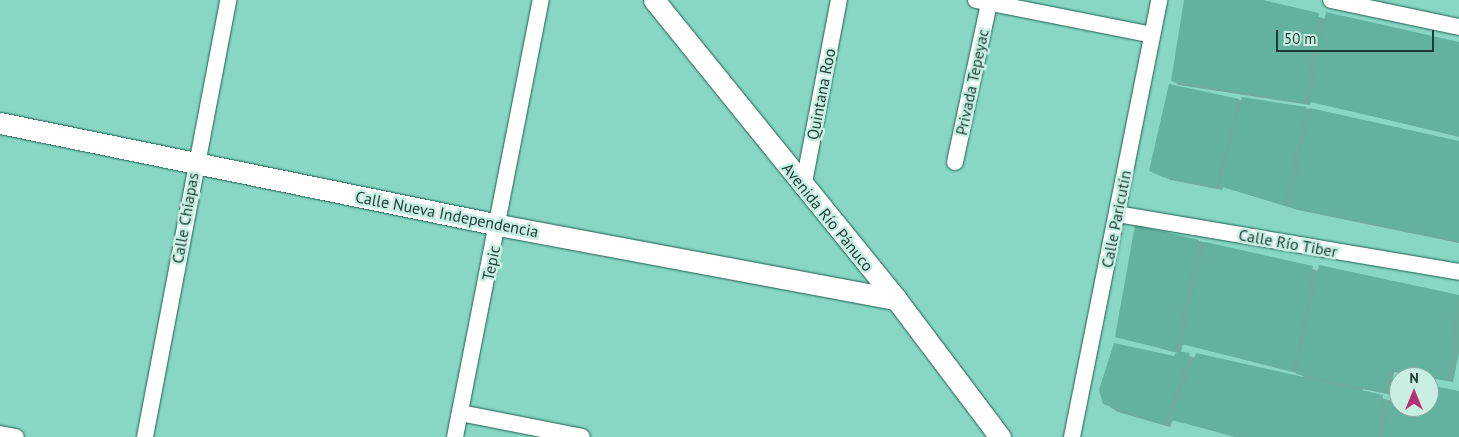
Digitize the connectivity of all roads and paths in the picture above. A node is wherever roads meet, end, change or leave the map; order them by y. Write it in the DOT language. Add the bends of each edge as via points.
graph roads {
  1 [pos="228,0"];
  2 [pos="541,0"];
  3 [pos="654,0"];
  4 [pos="839,0"];
  5 [pos="1159,0"];
  6 [pos="1331,0"];
  7 [pos="982,1"];
  8 [pos="1459,27"];
  9 [pos="1152,35"];
  10 [pos="0,123"];
  11 [pos="955,162"];
  12 [pos="195,163"];
  13 [pos="803,188"];
  14 [pos="1117,214"];
  15 [pos="499,225"];
  16 [pos="1459,272"];
  17 [pos="896,299"];
  18 [pos="460,413"];
  19 [pos="0,434"];
  20 [pos="16,437"];
  21 [pos="146,437"];
  22 [pos="455,437"];
  23 [pos="582,437"];
  24 [pos="1000,437"];
  25 [pos="1072,437"];
  1 -- 12 [label="street, Calle Chiapas"];
  2 -- 15 [label="street, Tepic"];
  3 -- 13 [label="street, Avenida Río Pánuco"];
  4 -- 13 [label="street, Quintana Roo"];
  5 -- 9 [label="street, Calle Paricutín"];
  6 -- 8 [label="street"];
  7 -- 9 [label="street"];
  7 -- 11 [label="street, Privada Tepeyac"];
  9 -- 14 [label="street, Calle Paricutín"];
  10 -- 12 [label="street, Calle Nueva Independencia"];
  12 -- 15 [label="street, Calle Nueva Independencia"];
  12 -- 21 [label="street, Calle Chiapas"];
  13 -- 17 [label="street, Avenida Río Pánuco"];
  14 -- 16 [label="street, Calle Río Tiber"];
  14 -- 25 [label="street, Calle Paricutín"];
  15 -- 17 [label="street, Calle Nueva Independencia"];
  15 -- 18 [label="street, Tepic"];
  17 -- 24 [label="street, Avenida Río Pánuco"];
  18 -- 22 [label="street, Tepic"];
  18 -- 23 [label="street"];
  19 -- 20 [label="street"];
}
